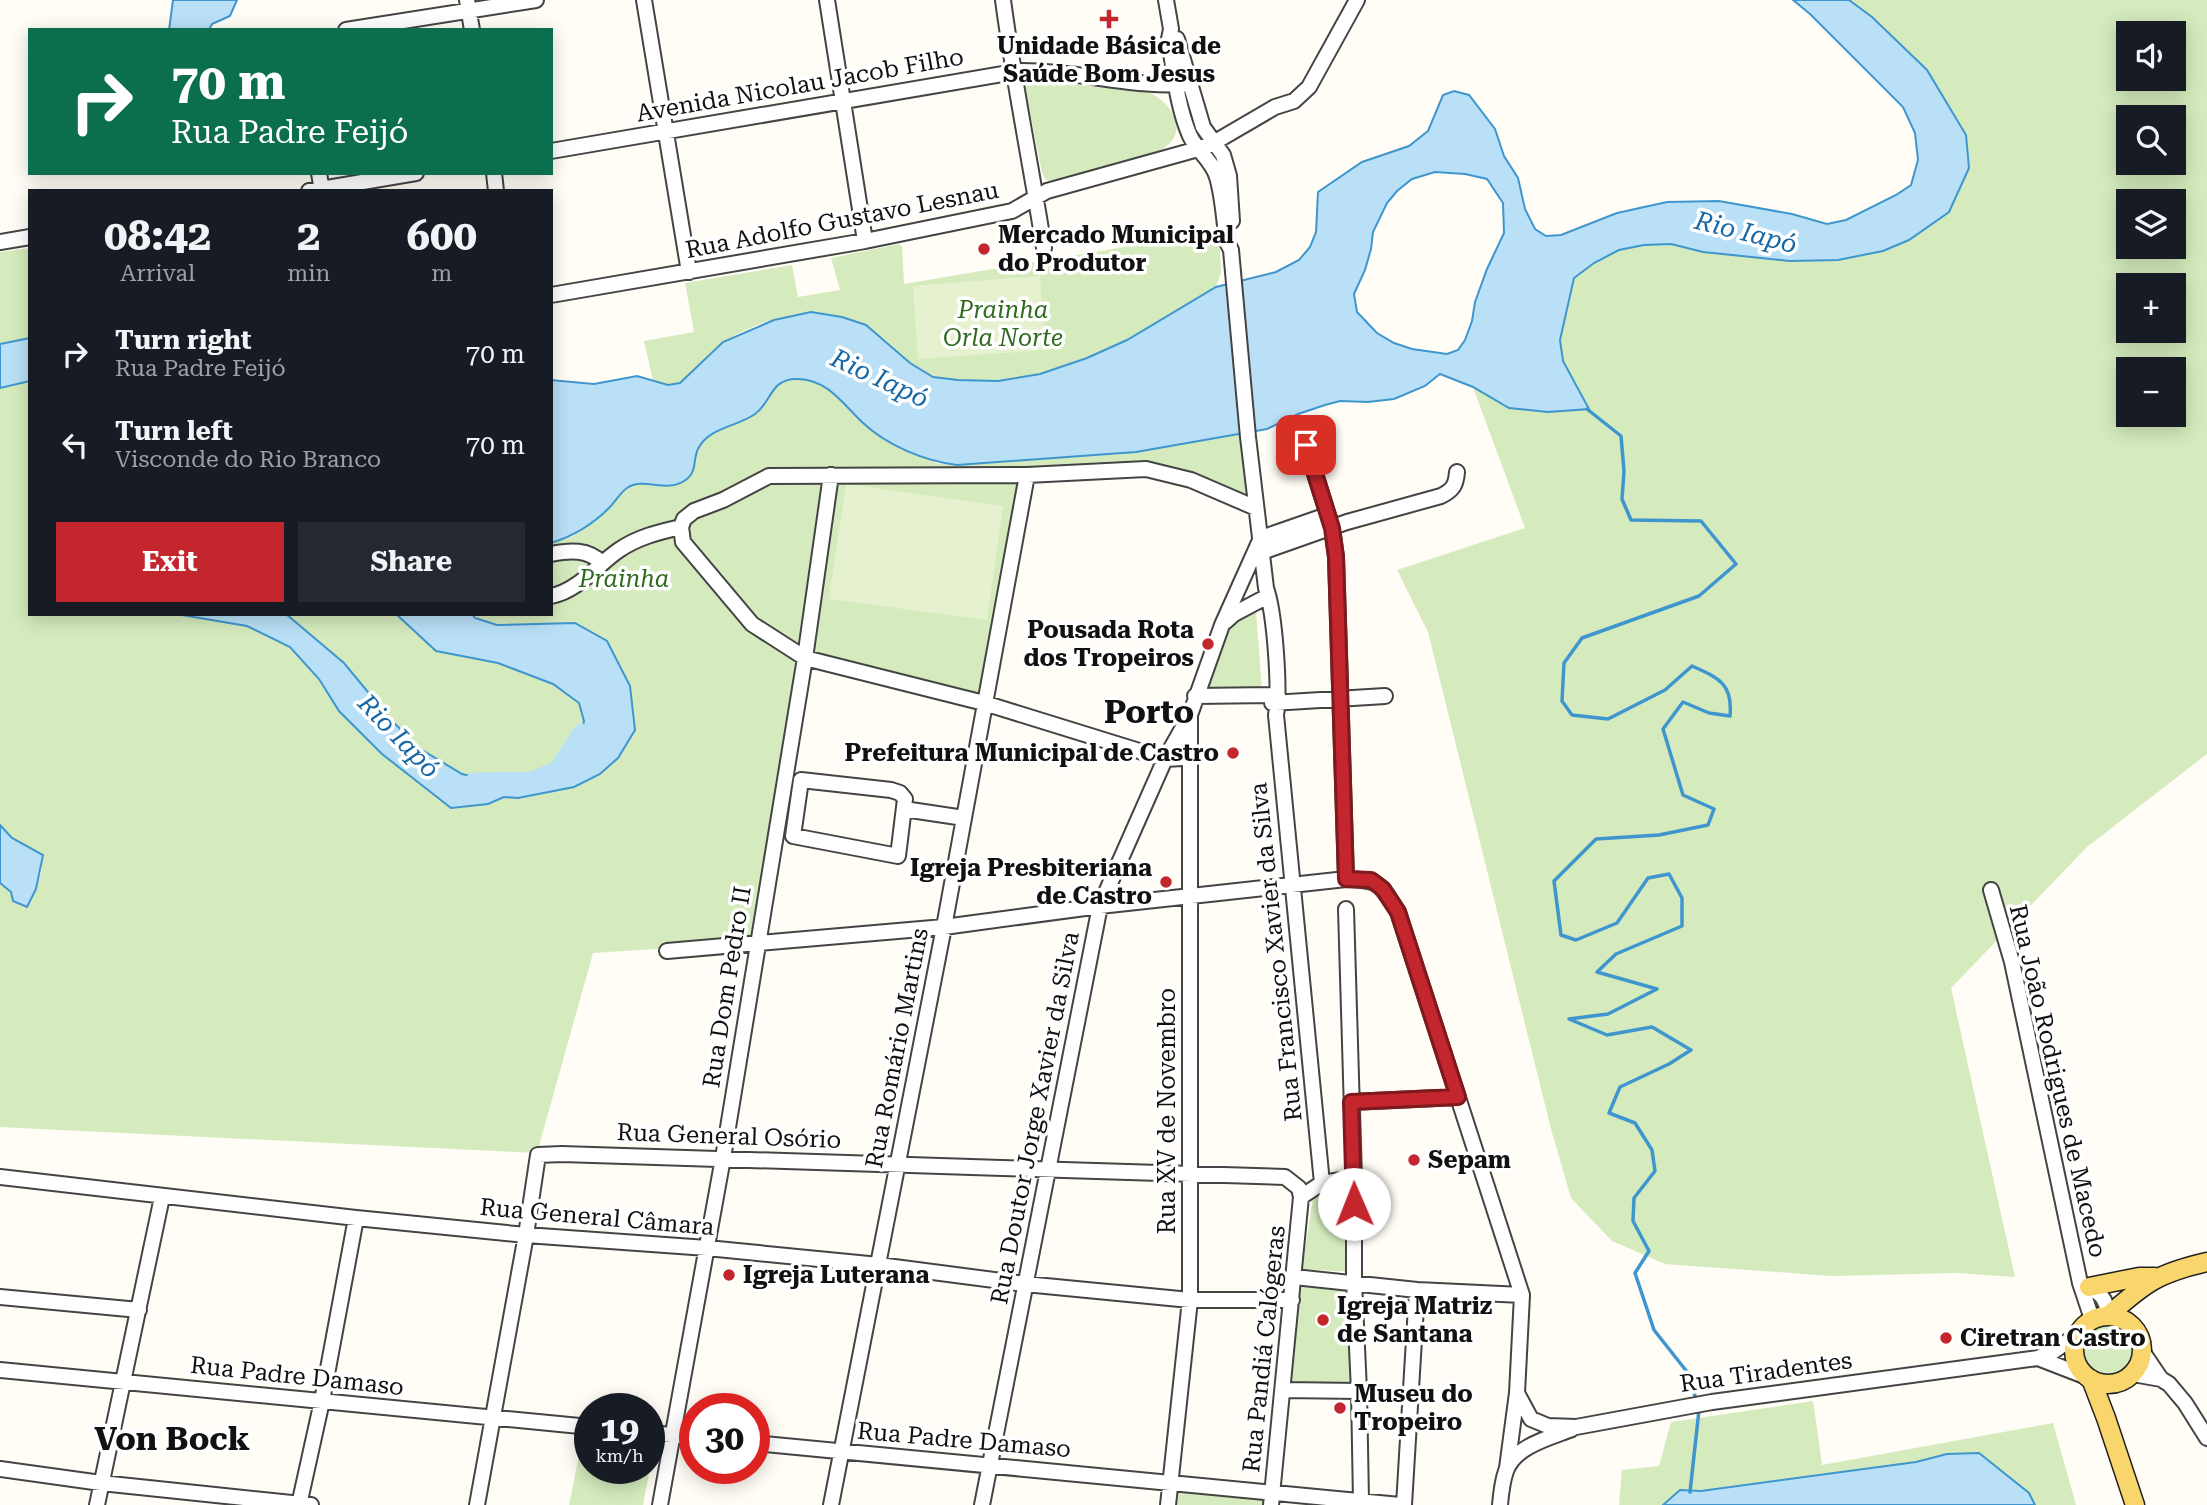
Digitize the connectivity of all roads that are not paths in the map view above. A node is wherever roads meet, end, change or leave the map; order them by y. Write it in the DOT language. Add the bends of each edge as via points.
graph roads {
  1 [pos="536,0"];
  2 [pos="644,0"];
  3 [pos="827,0"];
  4 [pos="1003,0"];
  5 [pos="1166,0"];
  6 [pos="1356,0"];
  7 [pos="468,5"];
  8 [pos="355,28"];
  9 [pos="472,28"];
  10 [pos="1013,72"];
  11 [pos="1184,89"];
  12 [pos="843,101"];
  13 [pos="666,131"];
  14 [pos="1215,142"];
  15 [pos="1198,149"];
  16 [pos="553,151"];
  17 [pos="404,175"];
  18 [pos="324,189"];
  19 [pos="1037,198"];
  20 [pos="28,237"];
  21 [pos="865,241"];
  22 [pos="0,242"];
  23 [pos="1044,248"];
  24 [pos="1231,250"];
  25 [pos="689,272"];
  26 [pos="553,295"];
  27 [pos="1306,445"];
  28 [pos="1457,472"];
  29 [pos="831,475"];
  30 [pos="1027,475"];
  31 [pos="1256,508"];
  32 [pos="1330,521"];
  33 [pos="681,527"];
  34 [pos="1261,545"];
  35 [pos="553,554"];
  36 [pos="602,563"];
  37 [pos="1243,577"];
  38 [pos="1266,591"];
  39 [pos="553,596"];
  40 [pos="1222,625"];
  41 [pos="804,658"];
  42 [pos="1195,696"];
  43 [pos="1385,696"];
  44 [pos="1340,701"];
  45 [pos="1275,702"];
  46 [pos="984,703"];
  47 [pos="1185,745"];
  48 [pos="1165,759"];
  49 [pos="904,809"];
  50 [pos="964,818"];
  51 [pos="1346,879"];
  52 [pos="1292,886"];
  53 [pos="1991,890"];
  54 [pos="1191,896"];
  55 [pos="1100,906"];
  56 [pos="1346,909"];
  57 [pos="944,927"];
  58 [pos="757,945"];
  59 [pos="667,951"];
  60 [pos="1458,1097"];
  61 [pos="1351,1102"];
  62 [pos="723,1158"];
  63 [pos="898,1164"];
  64 [pos="1047,1169"];
  65 [pos="1189,1173"];
  66 [pos="0,1177"];
  67 [pos="1354,1178"];
  68 [pos="1322,1183"];
  69 [pos="162,1197"];
  70 [pos="1301,1198"];
  71 [pos="356,1218"];
  72 [pos="526,1235"];
  73 [pos="707,1248"];
  74 [pos="2207,1262"];
  75 [pos="879,1265"];
  76 [pos="2158,1276"];
  77 [pos="1294,1278"];
  78 [pos="1354,1282"];
  79 [pos="1025,1284"];
  80 [pos="2140,1288"];
  81 [pos="1417,1290"];
  82 [pos="2088,1291"];
  83 [pos="1522,1295"];
  84 [pos="0,1297"];
  85 [pos="1190,1300"];
  86 [pos="1292,1300"];
  87 [pos="139,1310"];
  88 [pos="2103,1317"];
  89 [pos="2139,1333"];
  90 [pos="2078,1334"];
  91 [pos="2142,1352"];
  92 [pos="2038,1357"];
  93 [pos="0,1370"];
  94 [pos="2089,1378"];
  95 [pos="2127,1378"];
  96 [pos="2161,1379"];
  97 [pos="122,1381"];
  98 [pos="1284,1390"];
  99 [pos="1359,1391"];
  100 [pos="1517,1393"];
  101 [pos="322,1401"];
  102 [pos="493,1418"];
  103 [pos="2106,1418"];
  104 [pos="574,1426"];
  105 [pos="1576,1427"];
  106 [pos="665,1434"];
  107 [pos="673,1435"];
  108 [pos="679,1436"];
  109 [pos="2207,1438"];
  110 [pos="770,1444"];
  111 [pos="842,1451"];
  112 [pos="990,1465"];
  113 [pos="1507,1468"];
  114 [pos="0,1469"];
  115 [pos="101,1483"];
  116 [pos="1170,1483"];
  117 [pos="1272,1499"];
  118 [pos="1362,1501"];
  119 [pos="96,1505"];
  120 [pos="303,1505"];
  121 [pos="477,1505"];
  122 [pos="660,1505"];
  123 [pos="831,1505"];
  124 [pos="982,1505"];
  125 [pos="1168,1505"];
  126 [pos="1402,1505"];
  127 [pos="1500,1505"];
  128 [pos="2135,1505"];
  1 -- 7 [label="street"];
  2 -- 13 [label="street"];
  3 -- 12 [label="street"];
  4 -- 10 [label="street"];
  5 -- 11 [label="street" via="1169,39"];
  6 -- 14 [label="street, Rua Adolfo Gustavo Lesnau" via="1309,87 1294,101 1263,113"];
  7 -- 8 [label="street"];
  7 -- 9 [label="street"];
  10 -- 11 [label="street, Avenida Nicolau Jacob Filho" via="1141,83 1152,90"];
  10 -- 12 [label="street, Avenida Nicolau Jacob Filho"];
  10 -- 19 [label="street"];
  11 -- 14 [label="street"];
  11 -- 15 [label="street" via="1190,136"];
  12 -- 13 [label="street, Avenida Nicolau Jacob Filho"];
  12 -- 21 [label="street"];
  13 -- 16 [label="street, Avenida Nicolau Jacob Filho"];
  13 -- 25 [label="street"];
  14 -- 15 [label="street, Rua Adolfo Gustavo Lesnau"];
  14 -- 24 [label="street" via="1229,176"];
  15 -- 19 [label="street, Rua Adolfo Gustavo Lesnau" via="1047,191"];
  15 -- 24 [label="street" via="1218,178"];
  17 -- 18 [label="street"];
  19 -- 21 [label="street, Rua Adolfo Gustavo Lesnau" via="1012,211"];
  19 -- 23 [label="street"];
  20 -- 22 [label="street"];
  21 -- 25 [label="street, Rua Adolfo Gustavo Lesnau"];
  24 -- 31 [label="street, Rua Francisco Xavier da Silva"];
  25 -- 26 [label="street, Rua Adolfo Gustavo Lesnau"];
  27 -- 32 [label="street"];
  28 -- 32 [label="street" via="1451,491 1441,496"];
  29 -- 30 [label="street"];
  29 -- 33 [label="street" via="769,476 694,511"];
  29 -- 41 [label="street, Rua Dom Pedro II"];
  30 -- 31 [label="street" via="1146,469 1191,480"];
  30 -- 46 [label="street, Rua Romário Martins"];
  31 -- 34 [label="street, Rua Francisco Xavier da Silva"];
  32 -- 34 [label="street"];
  32 -- 44 [label="street" via="1336,557"];
  33 -- 36 [label="street" via="633,541"];
  33 -- 41 [label="street" via="683,542 692,555 752,624"];
  34 -- 37 [label="street, Rua XV de Novembro"];
  34 -- 38 [label="street, Rua Francisco Xavier da Silva"];
  35 -- 36 [label="street" via="585,552"];
  36 -- 39 [label="street" via="576,585"];
  37 -- 38 [label="street" via="1257,578"];
  37 -- 40 [label="street, Rua XV de Novembro"];
  38 -- 40 [label="street"];
  38 -- 45 [label="street, Rua Francisco Xavier da Silva"];
  40 -- 42 [label="street, Rua XV de Novembro"];
  41 -- 46 [label="street"];
  41 -- 58 [label="street, Rua Dom Pedro II"];
  42 -- 45 [label="street"];
  42 -- 47 [label="street, Rua XV de Novembro"];
  43 -- 44 [label="street"];
  44 -- 45 [label="street"];
  44 -- 51 [label="street"];
  45 -- 52 [label="street, Rua Francisco Xavier da Silva"];
  46 -- 48 [label="street"];
  46 -- 50 [label="street, Rua Romário Martins"];
  47 -- 48 [label="street, Rua Doutor Jorge Xavier da Silva"];
  47 -- 54 [label="street, Rua XV de Novembro"];
  48 -- 55 [label="street, Rua Doutor Jorge Xavier da Silva"];
  49 -- 49 [label="street" via="898,856 793,836 801,780 891,790 905,799"];
  49 -- 50 [label="street"];
  50 -- 57 [label="street, Rua Romário Martins"];
  51 -- 52 [label="street"];
  51 -- 60 [label="street" via="1371,880 1398,912"];
  52 -- 54 [label="street"];
  52 -- 68 [label="street, Rua Francisco Xavier da Silva"];
  53 -- 82 [label="street, Rua João Rodrigues de Macedo"];
  54 -- 55 [label="street"];
  54 -- 65 [label="street, Rua XV de Novembro"];
  55 -- 57 [label="street"];
  55 -- 64 [label="street, Rua Doutor Jorge Xavier da Silva"];
  56 -- 61 [label="street"];
  57 -- 58 [label="street"];
  57 -- 63 [label="street, Rua Romário Martins"];
  58 -- 59 [label="street"];
  58 -- 62 [label="street, Rua Dom Pedro II"];
  60 -- 61 [label="street"];
  60 -- 83 [label="street"];
  61 -- 67 [label="street"];
  62 -- 63 [label="street, Rua General Osório"];
  62 -- 72 [label="street, Rua General Osório" via="538,1154"];
  62 -- 73 [label="street, Rua Dom Pedro II"];
  63 -- 64 [label="street, Rua General Osório"];
  63 -- 75 [label="street, Rua Romário Martins"];
  64 -- 65 [label="street, Rua General Osório"];
  64 -- 79 [label="street, Rua Doutor Jorge Xavier da Silva"];
  65 -- 70 [label="street, Rua General Osório" via="1285,1177 1299,1188"];
  65 -- 85 [label="street, Rua XV de Novembro"];
  66 -- 69 [label="street, Rua General Câmara"];
  67 -- 68 [label="street"];
  67 -- 78 [label="street"];
  68 -- 70 [label="street"];
  69 -- 71 [label="street, Rua General Câmara"];
  69 -- 87 [label="street"];
  70 -- 77 [label="street, Rua Pandiá Calógeras"];
  71 -- 72 [label="street, Rua General Câmara"];
  71 -- 101 [label="street"];
  72 -- 73 [label="street, Rua General Câmara"];
  72 -- 102 [label="street"];
  73 -- 75 [label="street, Rua General Câmara"];
  73 -- 107 [label="street, Rua Dom Pedro II"];
  74 -- 76 [label="main road"];
  75 -- 79 [label="street, Rua General Câmara"];
  75 -- 111 [label="street, Rua Romário Martins"];
  76 -- 80 [label="main road"];
  76 -- 82 [label="main road"];
  77 -- 78 [label="street"];
  77 -- 86 [label="street, Rua Pandiá Calógeras"];
  78 -- 81 [label="street"];
  78 -- 99 [label="street"];
  79 -- 85 [label="street, Rua General Câmara"];
  79 -- 112 [label="street, Rua Doutor Jorge Xavier da Silva"];
  80 -- 88 [label="main road"];
  80 -- 89 [label="main road" via="2133,1308"];
  81 -- 83 [label="street"];
  81 -- 126 [label="street"];
  82 -- 88 [label="street, Rua João Rodrigues de Macedo" via="2107,1304"];
  83 -- 100 [label="street"];
  84 -- 87 [label="street"];
  85 -- 86 [label="street, Rua General Câmara"];
  85 -- 116 [label="street, Rua XV de Novembro"];
  86 -- 98 [label="street, Rua Pandiá Calógeras"];
  87 -- 97 [label="street"];
  88 -- 89 [label="main road" via="2125,1319"];
  88 -- 90 [label="main road"];
  89 -- 91 [label="main road"];
  90 -- 92 [label="street"];
  90 -- 94 [label="main road" via="2075,1357"];
  91 -- 95 [label="main road"];
  91 -- 96 [label="street"];
  92 -- 94 [label="street"];
  92 -- 105 [label="street, Rua Tiradentes" via="1712,1402"];
  93 -- 97 [label="street, Rua Padre Damaso"];
  94 -- 95 [label="main road" via="2106,1384"];
  94 -- 103 [label="main road"];
  95 -- 96 [label="street"];
  95 -- 103 [label="main road"];
  96 -- 109 [label="street" via="2185,1404"];
  97 -- 101 [label="street, Rua Padre Damaso"];
  97 -- 115 [label="street"];
  98 -- 99 [label="street"];
  98 -- 117 [label="street, Rua Pandiá Calógeras"];
  99 -- 118 [label="street"];
  100 -- 105 [label="street, Rua Tiradentes" via="1531,1419 1548,1426"];
  100 -- 113 [label="street"];
  101 -- 102 [label="street, Rua Padre Damaso"];
  101 -- 120 [label="street"];
  102 -- 104 [label="street, Rua Padre Damaso"];
  102 -- 121 [label="street"];
  103 -- 128 [label="main road"];
  105 -- 113 [label="street" via="1536,1443"];
  106 -- 107 [label="street"];
  107 -- 108 [label="street"];
  107 -- 122 [label="street, Rua Dom Pedro II"];
  110 -- 111 [label="street, Rua Padre Damaso"];
  111 -- 112 [label="street, Rua Padre Damaso"];
  111 -- 123 [label="street, Rua Romário Martins"];
  112 -- 116 [label="street, Rua Padre Damaso"];
  112 -- 124 [label="street, Rua Doutor Jorge Xavier da Silva"];
  113 -- 127 [label="street"];
  114 -- 115 [label="street"];
  115 -- 119 [label="street"];
  115 -- 120 [label="street"];
  116 -- 117 [label="street, Rua Padre Damaso"];
  116 -- 125 [label="street, Rua XV de Novembro"];
  117 -- 118 [label="street, Rua Padre Damaso"];
  118 -- 126 [label="street, Rua Padre Damaso"];
}
